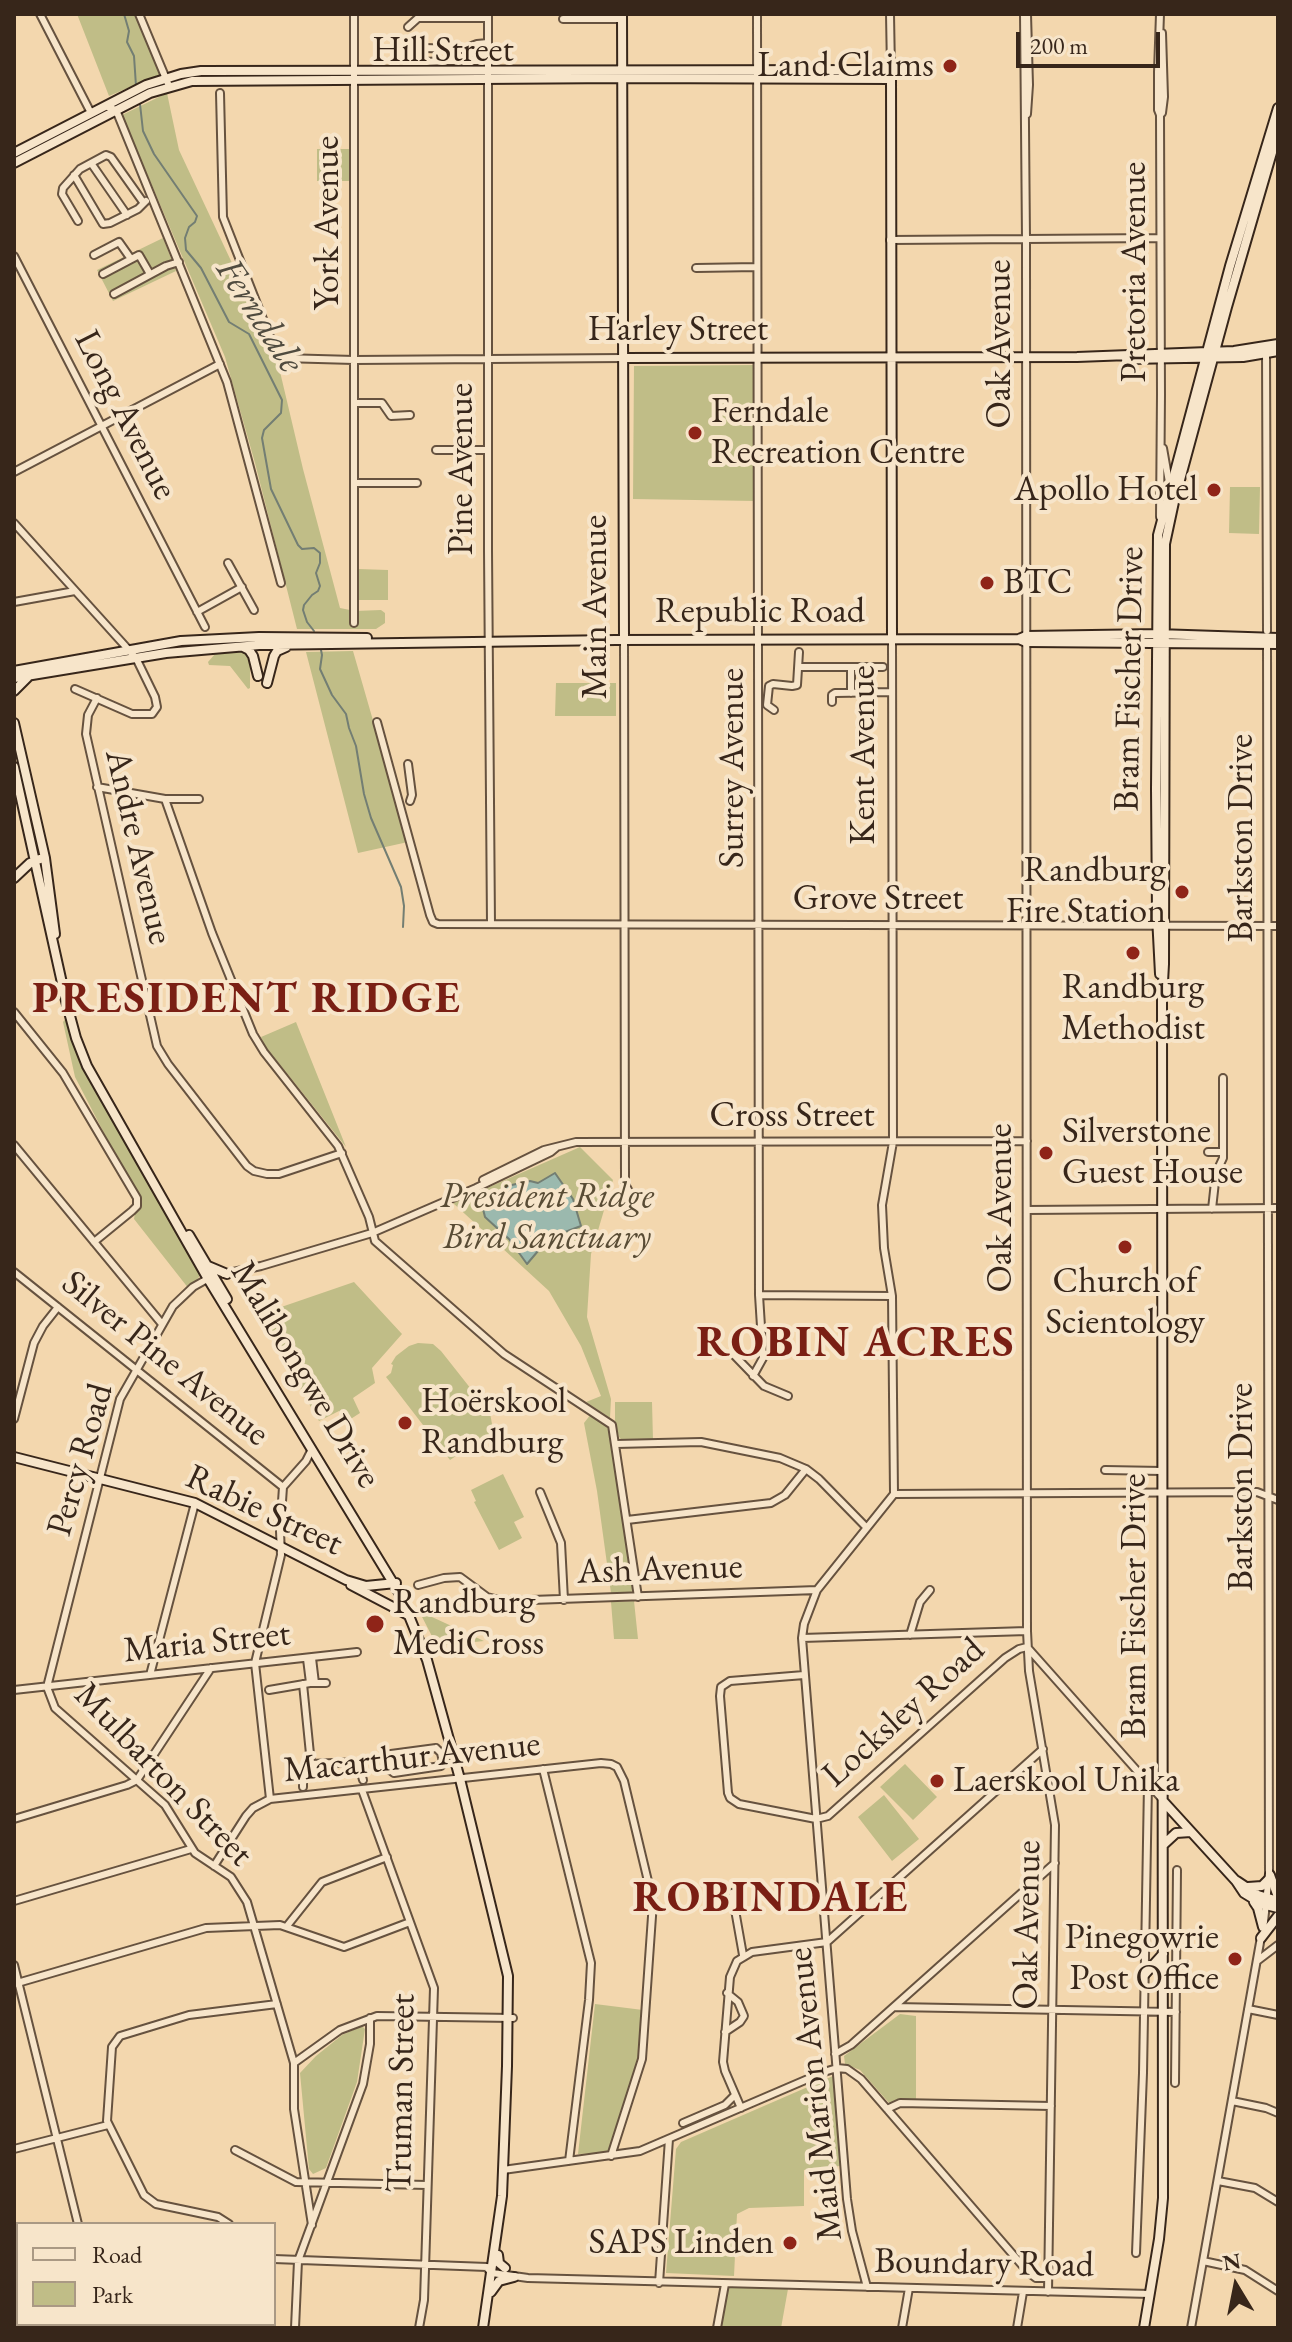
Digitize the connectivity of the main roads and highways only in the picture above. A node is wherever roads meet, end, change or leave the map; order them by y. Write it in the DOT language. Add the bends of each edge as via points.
graph roads {
  1 [pos="622,16"];
  2 [pos="623,74"];
  3 [pos="891,74"];
  4 [pos="134,96"];
  5 [pos="1278,108"];
  6 [pos="1278,132"];
  7 [pos="14,153"];
  8 [pos="14,163"];
  9 [pos="1223,322"];
  10 [pos="1161,342"];
  11 [pos="1278,344"];
  12 [pos="1266,350"];
  13 [pos="1234,351"];
  14 [pos="1278,351"];
  15 [pos="1145,353"];
  16 [pos="1210,355"];
  17 [pos="1161,356"];
  18 [pos="891,357"];
  19 [pos="1077,357"];
  20 [pos="623,358"];
  21 [pos="1161,638"];
  22 [pos="489,640"];
  23 [pos="624,640"];
  24 [pos="892,640"];
  25 [pos="1278,641"];
  26 [pos="303,644"];
  27 [pos="241,646"];
  28 [pos="14,668"];
  29 [pos="29,672"];
  30 [pos="258,676"];
  31 [pos="14,678"];
  32 [pos="267,683"];
  33 [pos="14,691"];
  34 [pos="14,723"];
  35 [pos="14,767"];
  36 [pos="40,859"];
  37 [pos="14,878"];
  38 [pos="207,1275"];
  39 [pos="222,1289"];
  40 [pos="14,1457"];
  41 [pos="346,1580"];
  42 [pos="395,1583"];
  43 [pos="411,1616"];
  44 [pos="461,1779"];
  45 [pos="1163,1800"];
  46 [pos="1191,1832"];
  47 [pos="1163,1845"];
  48 [pos="1236,1881"];
  49 [pos="1247,1887"];
  50 [pos="1250,1897"];
  51 [pos="1278,1899"];
  52 [pos="1267,1902"];
  53 [pos="1278,1908"];
  54 [pos="1278,1916"];
  55 [pos="1263,1927"];
  56 [pos="1261,1938"];
  57 [pos="1163,1954"];
  58 [pos="1145,1974"];
  59 [pos="499,2226"];
  60 [pos="505,2268"];
  61 [pos="514,2277"];
  62 [pos="488,2296"];
  63 [pos="483,2328"];
  64 [pos="1144,2328"];
  1 -- 2 [label="main road, Main Avenue"];
  2 -- 3 [label="main road, Hill Street"];
  2 -- 4 [label="main road, Hill Street" via="201,71"];
  2 -- 20 [label="main road, Main Avenue"];
  3 -- 18 [label="main road, Kent Avenue"];
  4 -- 7 [label="main road, Hill Street"];
  4 -- 8 [label="main road, Hill Street"];
  5 -- 16 [label="main road, Bram Fischer Drive" via="1230,266"];
  6 -- 9 [label="main road, Bram Fischer Drive"];
  9 -- 13 [label="main road" via="1224,341"];
  9 -- 16 [label="main road, Bram Fischer Drive"];
  10 -- 15 [label="main road"];
  11 -- 12 [label="main road"];
  12 -- 13 [label="main road"];
  12 -- 14 [label="main road"];
  12 -- 16 [label="main road"];
  13 -- 16 [label="main road"];
  15 -- 17 [label="main road, Harley Street"];
  15 -- 19 [label="main road, Harley Street"];
  16 -- 17 [label="main road, Harley Street"];
  16 -- 21 [label="main road, Bram Fischer Drive" via="1165,544"];
  16 -- 21 [label="main road, Bram Fischer Drive" via="1160,529"];
  17 -- 19 [label="main road, Harley Street"];
  18 -- 19 [label="main road, Harley Street"];
  18 -- 20 [label="main road, Harley Street"];
  18 -- 24 [label="main road, Kent Avenue"];
  20 -- 23 [label="main road, Main Avenue"];
  21 -- 24 [label="main road, Republic Road"];
  21 -- 25 [label="main road, Republic Road"];
  21 -- 45 [label="main road, Bram Fischer Drive"];
  22 -- 23 [label="main road, Republic Road"];
  22 -- 26 [label="main road, Republic Road"];
  22 -- 29 [label="main road, Republic Road" via="181,641"];
  23 -- 24 [label="main road, Republic Road"];
  26 -- 27 [label="main road, Republic Road"];
  26 -- 32 [label="main road" via="277,651"];
  27 -- 29 [label="main road, Republic Road"];
  27 -- 30 [label="main road" via="251,652"];
  28 -- 29 [label="main road"];
  29 -- 31 [label="main road, Republic Road"];
  29 -- 33 [label="main road"];
  34 -- 36 [label="main road, Malibongwe Drive"];
  35 -- 36 [label="main road, Malibongwe Drive"];
  36 -- 37 [label="main road"];
  36 -- 38 [label="main road, Malibongwe Drive" via="66,1001 83,1058"];
  38 -- 39 [label="main road, Malibongwe Drive"];
  38 -- 39 [label="main road" via="229,1273"];
  38 -- 42 [label="main road, Malibongwe Drive"];
  39 -- 42 [label="main road, Malibongwe Drive"];
  40 -- 41 [label="main road, Rabie Street" via="195,1503"];
  41 -- 42 [label="main road, Rabie Street" via="366,1586"];
  41 -- 43 [label="main road"];
  42 -- 43 [label="main road, Malibongwe Drive"];
  42 -- 44 [label="main road, Malibongwe Drive" via="416,1617 431,1658"];
  43 -- 44 [label="main road, Malibongwe Drive"];
  44 -- 59 [label="main road, Malibongwe Drive" via="509,1982"];
  45 -- 46 [label="main road"];
  45 -- 47 [label="main road, Bram Fischer Drive"];
  46 -- 47 [label="main road" via="1176,1833"];
  46 -- 48 [label="main road"];
  47 -- 57 [label="main road, Bram Fischer Drive"];
  48 -- 49 [label="main road"];
  48 -- 50 [label="main road"];
  49 -- 51 [label="main road" via="1262,1886 1269,1876"];
  49 -- 52 [label="main road"];
  50 -- 52 [label="main road"];
  50 -- 55 [label="main road"];
  51 -- 52 [label="main road"];
  52 -- 53 [label="main road"];
  54 -- 56 [label="main road"];
  57 -- 58 [label="main road"];
  57 -- 64 [label="main road, Bram Fischer Drive" via="1163,2198"];
  59 -- 60 [label="main road" via="498,2260"];
  59 -- 62 [label="main road, Malibongwe Drive"];
  61 -- 62 [label="main road" via="495,2284"];
  62 -- 63 [label="main road, Malibongwe Drive"];
}
